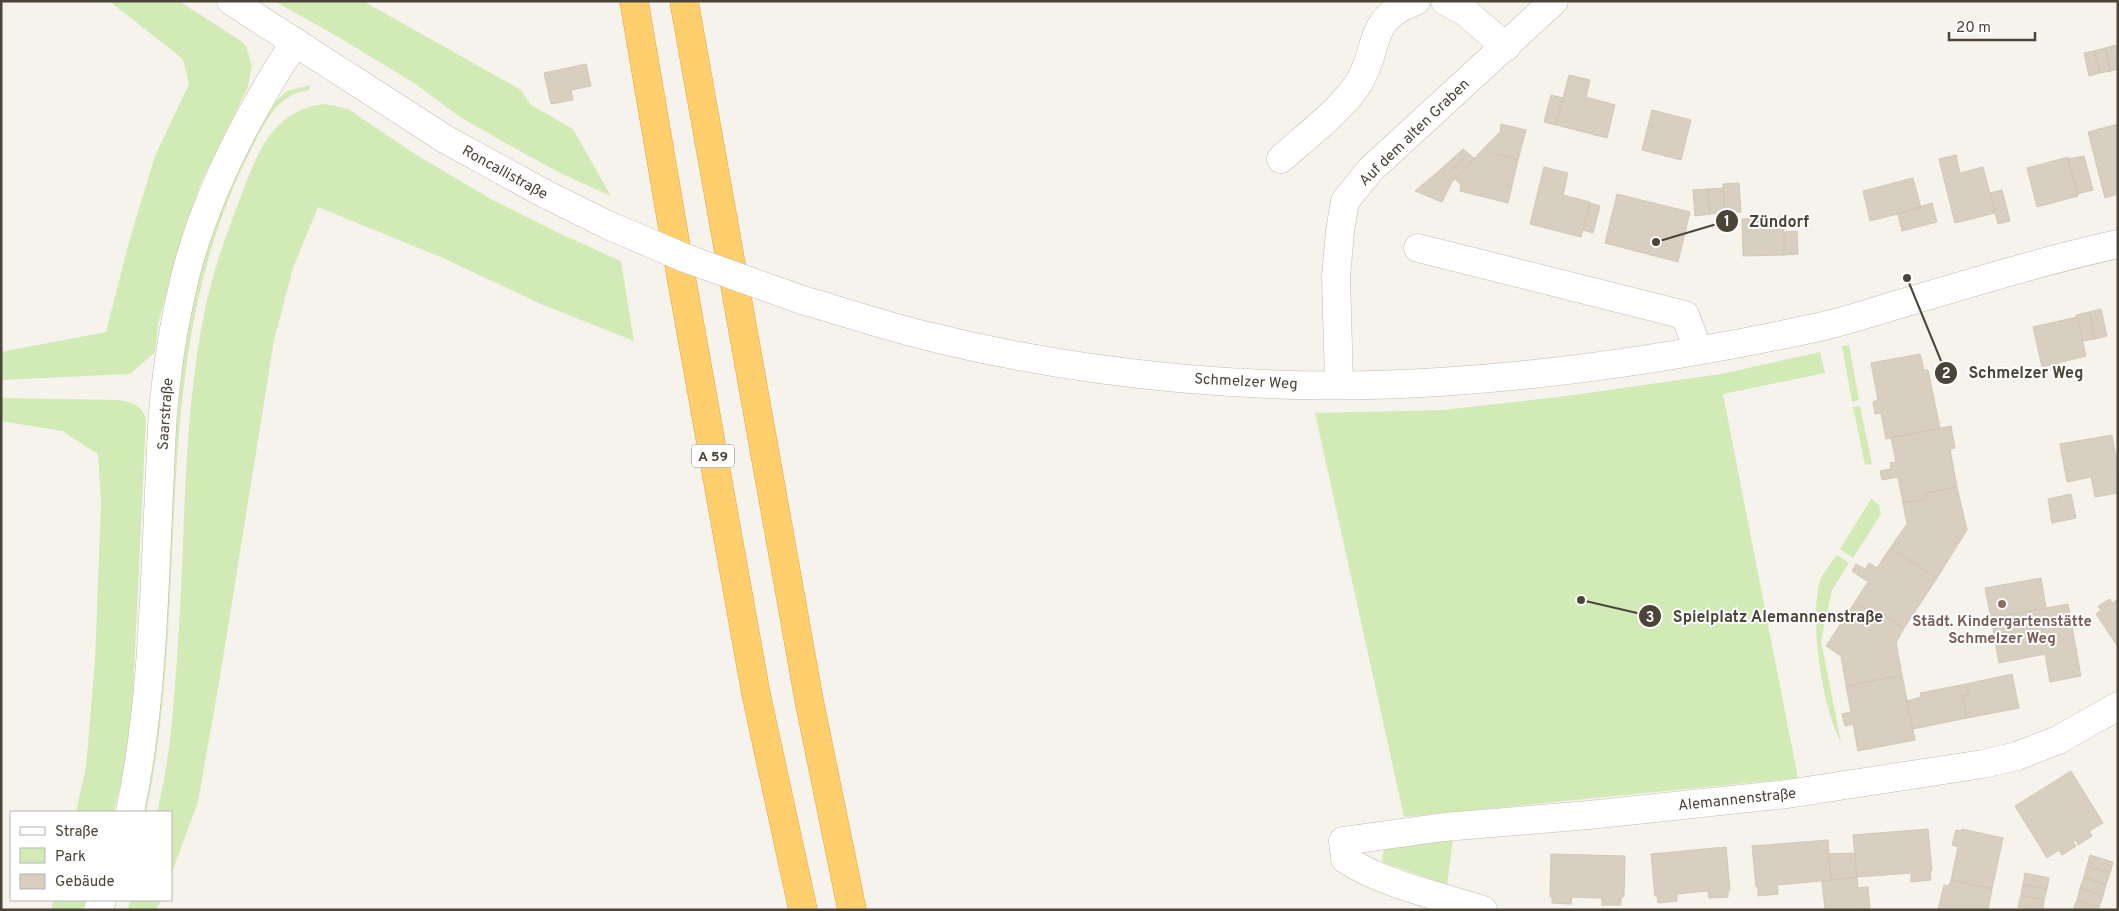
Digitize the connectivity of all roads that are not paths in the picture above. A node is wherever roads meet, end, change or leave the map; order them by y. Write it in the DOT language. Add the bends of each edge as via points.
graph roads {
  1 [pos="231,1"];
  2 [pos="634,1"];
  3 [pos="684,1"];
  4 [pos="1416,1"];
  5 [pos="1445,1"];
  6 [pos="1554,1"];
  7 [pos="295,42"];
  8 [pos="1506,47"];
  9 [pos="1282,158"];
  10 [pos="2118,244"];
  11 [pos="1418,248"];
  12 [pos="802,300"];
  13 [pos="1698,350"];
  14 [pos="1339,384"];
  15 [pos="2118,706"];
  16 [pos="130,811"];
  17 [pos="803,910"];
  18 [pos="852,910"];
  19 [pos="1483,910"];
  1 -- 7 [label="street, Roncallistraße"];
  2 -- 17 [label="highway, A 59" via="756,694"];
  3 -- 18 [label="highway" via="808,700"];
  4 -- 9 [label="street" via="1389,15 1378,30 1358,84"];
  5 -- 8 [label="street" via="1464,11"];
  6 -- 8 [label="street, Auf dem alten Graben"];
  7 -- 12 [label="street, Roncallistraße, bridge" via="445,138 547,195 685,258"];
  7 -- 16 [label="street, Saarstraße" via="223,168 185,277 165,392 143,743"];
  8 -- 14 [label="street, Auf dem alten Graben" via="1370,170 1345,202 1336,277"];
  10 -- 13 [label="street, Schmelzer Weg" via="1823,326"];
  11 -- 13 [label="street" via="1685,315"];
  12 -- 14 [label="street, Schmelzer Weg" via="931,337 1066,364 1223,381"];
  13 -- 14 [label="street, Schmelzer Weg" via="1550,372 1438,382"];
  15 -- 19 [label="street, Alemannenstraße" via="2052,743 1983,764 1788,794 1444,827 1343,841 1345,859 1359,868"];
}
